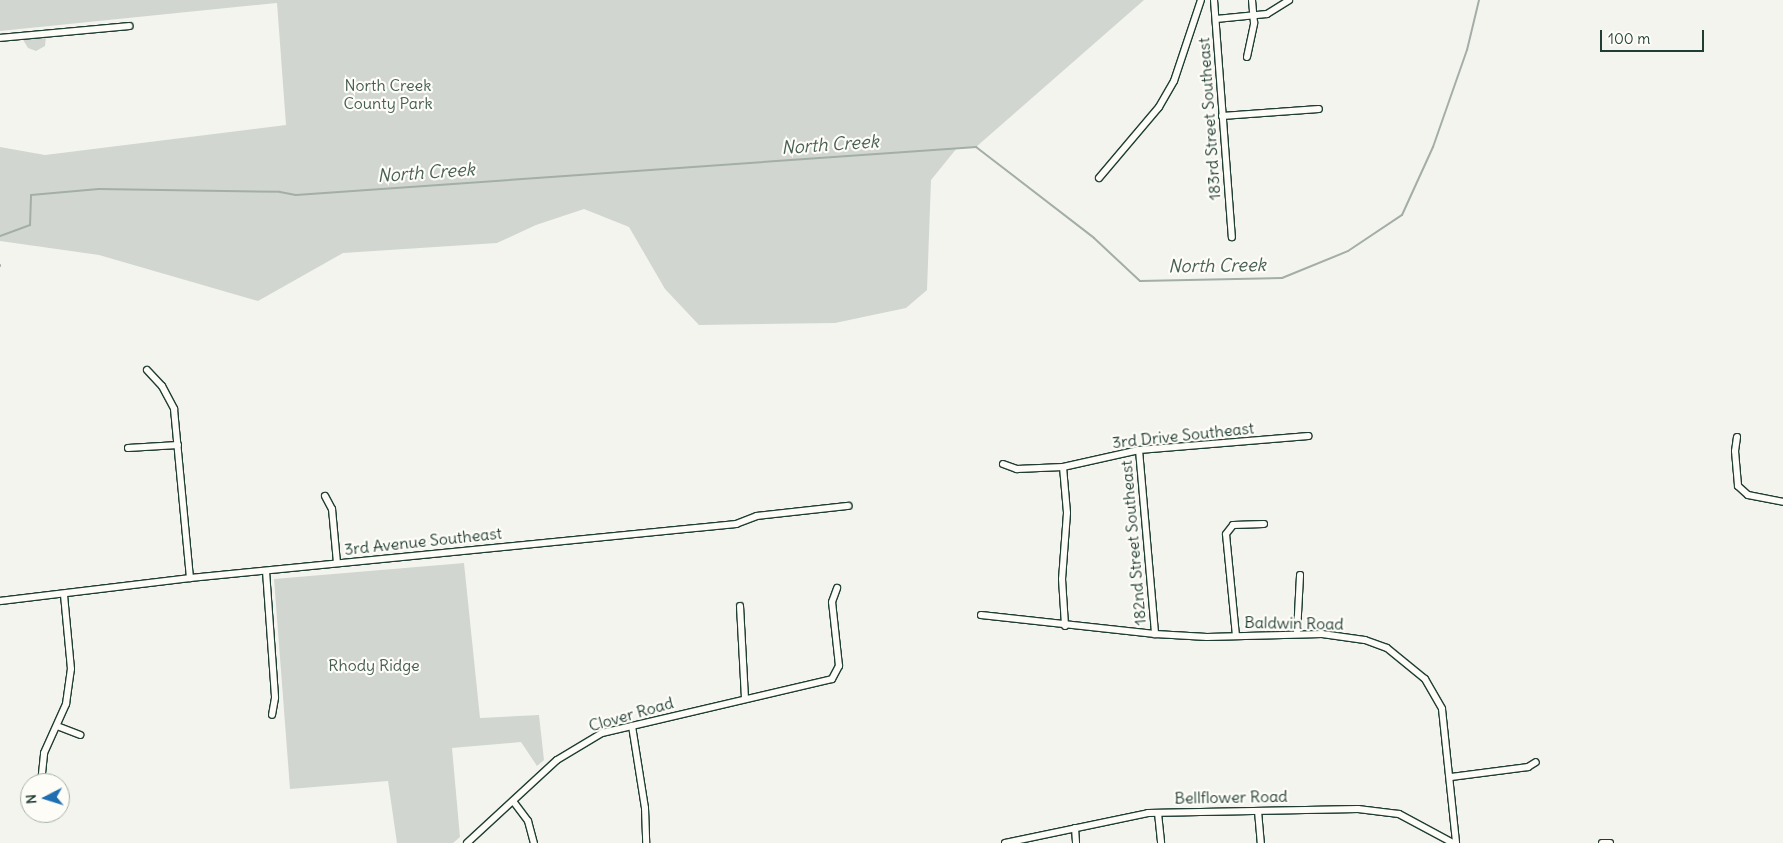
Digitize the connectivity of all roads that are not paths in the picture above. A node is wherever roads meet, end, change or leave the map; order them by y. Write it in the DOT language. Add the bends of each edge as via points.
graph roads {
  1 [pos="1202,0"];
  2 [pos="1214,0"];
  3 [pos="1252,0"];
  4 [pos="1289,0"];
  5 [pos="1253,15"];
  6 [pos="1216,19"];
  7 [pos="129,26"];
  8 [pos="0,38"];
  9 [pos="1248,57"];
  10 [pos="1319,109"];
  11 [pos="1222,116"];
  12 [pos="1099,178"];
  13 [pos="1232,237"];
  14 [pos="147,370"];
  15 [pos="1308,436"];
  16 [pos="1737,437"];
  17 [pos="178,444"];
  18 [pos="128,448"];
  19 [pos="1139,450"];
  20 [pos="1003,464"];
  21 [pos="1063,466"];
  22 [pos="325,496"];
  23 [pos="1783,502"];
  24 [pos="848,506"];
  25 [pos="1264,524"];
  26 [pos="337,564"];
  27 [pos="266,571"];
  28 [pos="1300,575"];
  29 [pos="190,578"];
  30 [pos="837,588"];
  31 [pos="64,595"];
  32 [pos="0,601"];
  33 [pos="740,606"];
  34 [pos="981,615"];
  35 [pos="1065,626"];
  36 [pos="1155,634"];
  37 [pos="1297,634"];
  38 [pos="1236,636"];
  39 [pos="745,697"];
  40 [pos="272,715"];
  41 [pos="57,726"];
  42 [pos="632,726"];
  43 [pos="80,735"];
  44 [pos="1536,762"];
  45 [pos="42,773"];
  46 [pos="1451,777"];
  47 [pos="513,801"];
  48 [pos="1258,811"];
  49 [pos="1158,813"];
  50 [pos="1074,828"];
  51 [pos="467,843"];
  52 [pos="534,843"];
  53 [pos="646,843"];
  54 [pos="1005,843"];
  55 [pos="1076,843"];
  56 [pos="1161,843"];
  57 [pos="1261,843"];
  58 [pos="1454,843"];
  59 [pos="1602,843"];
  60 [pos="1610,843"];
  1 -- 12 [label="street" via="1174,81 1159,107"];
  2 -- 6 [label="street, 183rd Street Southeast"];
  3 -- 5 [label="street"];
  4 -- 5 [label="street" via="1267,14"];
  5 -- 6 [label="street"];
  5 -- 9 [label="street"];
  6 -- 11 [label="street, 183rd Street Southeast"];
  7 -- 8 [label="street"];
  10 -- 11 [label="street"];
  11 -- 13 [label="street, 183rd Street Southeast"];
  14 -- 17 [label="street" via="162,386 174,409"];
  15 -- 19 [label="street, 3rd Drive Southeast"];
  16 -- 23 [label="street" via="1738,486 1748,495"];
  17 -- 18 [label="street"];
  17 -- 29 [label="street"];
  19 -- 21 [label="street, 3rd Drive Southeast"];
  19 -- 36 [label="street, 182nd Street Southeast"];
  20 -- 21 [label="street, 3rd Drive Southeast" via="1017,469"];
  21 -- 35 [label="street" via="1067,513 1062,578"];
  22 -- 26 [label="street" via="332,509"];
  24 -- 26 [label="street, 3rd Avenue Southeast" via="757,516 736,524"];
  25 -- 38 [label="street" via="1233,525 1226,534"];
  26 -- 27 [label="street, 3rd Avenue Southeast"];
  27 -- 29 [label="street, 3rd Avenue Southeast"];
  27 -- 40 [label="street" via="275,698"];
  28 -- 37 [label="street"];
  29 -- 31 [label="street, 3rd Avenue Southeast"];
  30 -- 39 [label="street, Clover Road" via="832,602 839,666 836,676 828,681"];
  31 -- 32 [label="street, 3rd Avenue Southeast"];
  31 -- 41 [label="street" via="71,669 66,704"];
  33 -- 39 [label="street"];
  34 -- 35 [label="street, Baldwin Road"];
  35 -- 36 [label="street, Baldwin Road"];
  36 -- 38 [label="street, Baldwin Road"];
  37 -- 38 [label="street, Baldwin Road"];
  37 -- 46 [label="street, Baldwin Road" via="1346,636 1377,644 1395,652 1418,671 1432,687 1442,709"];
  39 -- 42 [label="street, Clover Road"];
  41 -- 43 [label="street"];
  41 -- 45 [label="street" via="44,753"];
  42 -- 47 [label="street, Clover Road" via="602,733 577,745"];
  42 -- 53 [label="street" via="645,808"];
  44 -- 46 [label="street" via="1528,767"];
  46 -- 58 [label="street, Baldwin Road"];
  47 -- 51 [label="street, Clover Road"];
  47 -- 52 [label="street" via="528,821"];
  48 -- 49 [label="street, Bellflower Road"];
  48 -- 57 [label="street"];
  48 -- 58 [label="street, Bellflower Road" via="1386,810 1416,821"];
  49 -- 50 [label="street, Bellflower Road"];
  49 -- 56 [label="street"];
  50 -- 54 [label="street, Bellflower Road"];
  50 -- 55 [label="street"];
  59 -- 60 [label="street"];
}
